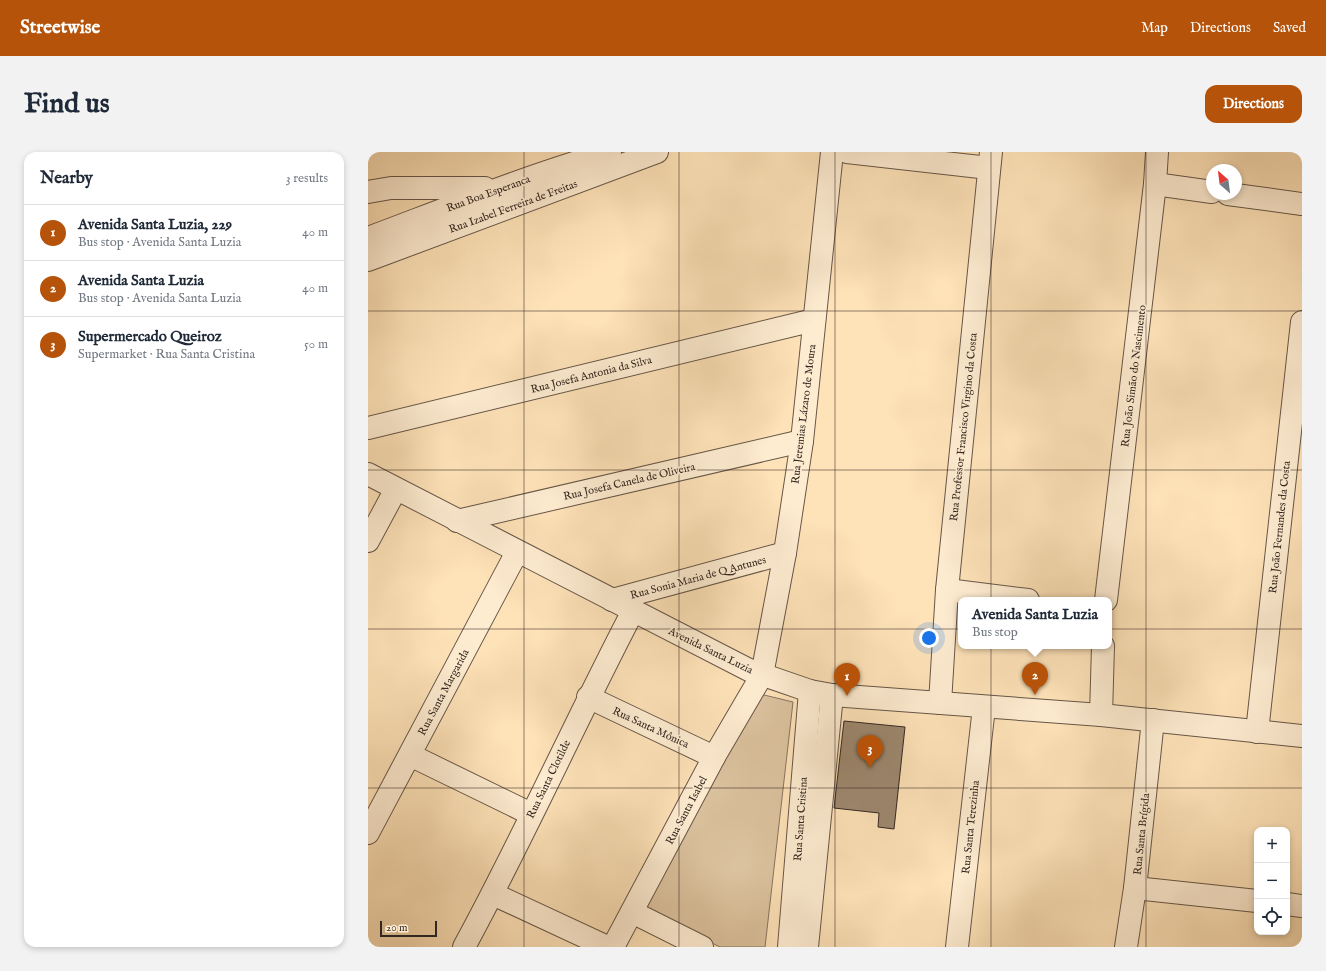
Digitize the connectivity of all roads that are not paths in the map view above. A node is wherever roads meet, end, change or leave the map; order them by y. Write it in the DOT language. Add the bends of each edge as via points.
graph roads {
  1 [pos="610,152"];
  2 [pos="657,152"];
  3 [pos="832,152"];
  4 [pos="847,152"];
  5 [pos="1157,152"];
  6 [pos="990,160"];
  7 [pos="1155,184"];
  8 [pos="499,188"];
  9 [pos="1206,191"];
  10 [pos="368,192"];
  11 [pos="1242,196"];
  12 [pos="1302,204"];
  13 [pos="368,238"];
  14 [pos="368,260"];
  15 [pos="814,320"];
  16 [pos="1302,322"];
  17 [pos="368,428"];
  18 [pos="802,441"];
  19 [pos="368,474"];
  20 [pos="396,489"];
  21 [pos="457,521"];
  22 [pos="368,541"];
  23 [pos="517,552"];
  24 [pos="785,553"];
  25 [pos="947,590"];
  26 [pos="1004,597"];
  27 [pos="1106,597"];
  28 [pos="612,600"];
  29 [pos="633,611"];
  30 [pos="1104,649"];
  31 [pos="762,675"];
  32 [pos="810,691"];
  33 [pos="832,695"];
  34 [pos="588,697"];
  35 [pos="940,703"];
  36 [pos="984,707"];
  37 [pos="1101,715"];
  38 [pos="1153,720"];
  39 [pos="1256,732"];
  40 [pos="1302,736"];
  41 [pos="410,755"];
  42 [pos="714,756"];
  43 [pos="531,814"];
  44 [pos="368,831"];
  45 [pos="1135,888"];
  46 [pos="493,894"];
  47 [pos="1254,901"];
  48 [pos="1290,904"];
  49 [pos="1302,906"];
  50 [pos="632,912"];
  51 [pos="792,924"];
  52 [pos="464,947"];
  53 [pos="607,947"];
  54 [pos="613,947"];
  55 [pos="702,947"];
  56 [pos="778,947"];
  57 [pos="789,947"];
  58 [pos="808,947"];
  59 [pos="957,947"];
  60 [pos="1126,947"];
  1 -- 8 [label="street, Rua Boa Esperanca"];
  2 -- 14 [label="street, Rua Izabel Ferreira de Freitas"];
  3 -- 15 [label="street, Rua Jeremias Lázaro de Moura"];
  4 -- 6 [label="street"];
  5 -- 7 [label="street, Rua João Simão do Nascimento"];
  6 -- 25 [label="street, Rua Professor Francisco Virgino da Costa"];
  7 -- 9 [label="street"];
  7 -- 27 [label="street, Rua João Simão do Nascimento"];
  8 -- 10 [label="street" via="391,188"];
  8 -- 13 [label="street, Rua Boa Esperanca"];
  11 -- 12 [label="street"];
  15 -- 17 [label="street, Rua Josefa Antonia da Silva"];
  15 -- 18 [label="street, Rua Jeremias Lázaro de Moura"];
  16 -- 39 [label="street, Rua João Fernandes da Costa"];
  18 -- 21 [label="street, Rua Josefa Canela de Oliveira"];
  18 -- 24 [label="street, Rua Jeremias Lázaro de Moura"];
  19 -- 20 [label="street, Avenida Santa Luzia"];
  20 -- 21 [label="street, Avenida Santa Luzia"];
  20 -- 22 [label="street"];
  21 -- 23 [label="street, Avenida Santa Luzia"];
  23 -- 28 [label="street, Avenida Santa Luzia"];
  23 -- 41 [label="street, Rua Santa Margarida"];
  24 -- 28 [label="street, Rua Sonia Maria de Q Antunes"];
  24 -- 31 [label="street, Rua Jeremias Lázaro de Moura"];
  25 -- 26 [label="street"];
  25 -- 35 [label="street, Rua Professor Francisco Virgino da Costa"];
  28 -- 29 [label="street, Avenida Santa Luzia"];
  29 -- 31 [label="street, Avenida Santa Luzia"];
  29 -- 34 [label="street, Rua Santa Clotilde"];
  30 -- 37 [label="street"];
  31 -- 32 [label="street, Avenida Santa Luzia"];
  31 -- 42 [label="street, Rua Santa Isabel"];
  32 -- 33 [label="street, Avenida Santa Luzia"];
  32 -- 51 [label="street, Rua Santa Cristina"];
  33 -- 35 [label="street, Avenida Santa Luzia"];
  33 -- 58 [label="street, Rua Santa Cristina"];
  34 -- 42 [label="street, Rua Santa Mônica"];
  34 -- 43 [label="street, Rua Santa Clotilde"];
  35 -- 36 [label="street, Avenida Santa Luzia"];
  36 -- 37 [label="street, Avenida Santa Luzia"];
  36 -- 59 [label="street, Rua Santa Terezinha"];
  37 -- 38 [label="street, Avenida Santa Luzia"];
  38 -- 39 [label="street, Avenida Santa Luzia"];
  38 -- 45 [label="street, Rua Santa Brígida"];
  39 -- 40 [label="street, Avenida Santa Luzia"];
  41 -- 43 [label="street"];
  41 -- 44 [label="street, Rua Santa Margarida"];
  42 -- 50 [label="street, Rua Santa Isabel"];
  43 -- 46 [label="street, Rua Santa Clotilde"];
  45 -- 47 [label="street"];
  45 -- 60 [label="street, Rua Santa Brígida"];
  46 -- 52 [label="street, Rua Santa Clotilde"];
  46 -- 53 [label="street"];
  48 -- 49 [label="street"];
  50 -- 54 [label="street, Rua Santa Isabel"];
  50 -- 55 [label="street"];
  51 -- 56 [label="street"];
  51 -- 57 [label="street, Rua Santa Cristina"];
}
